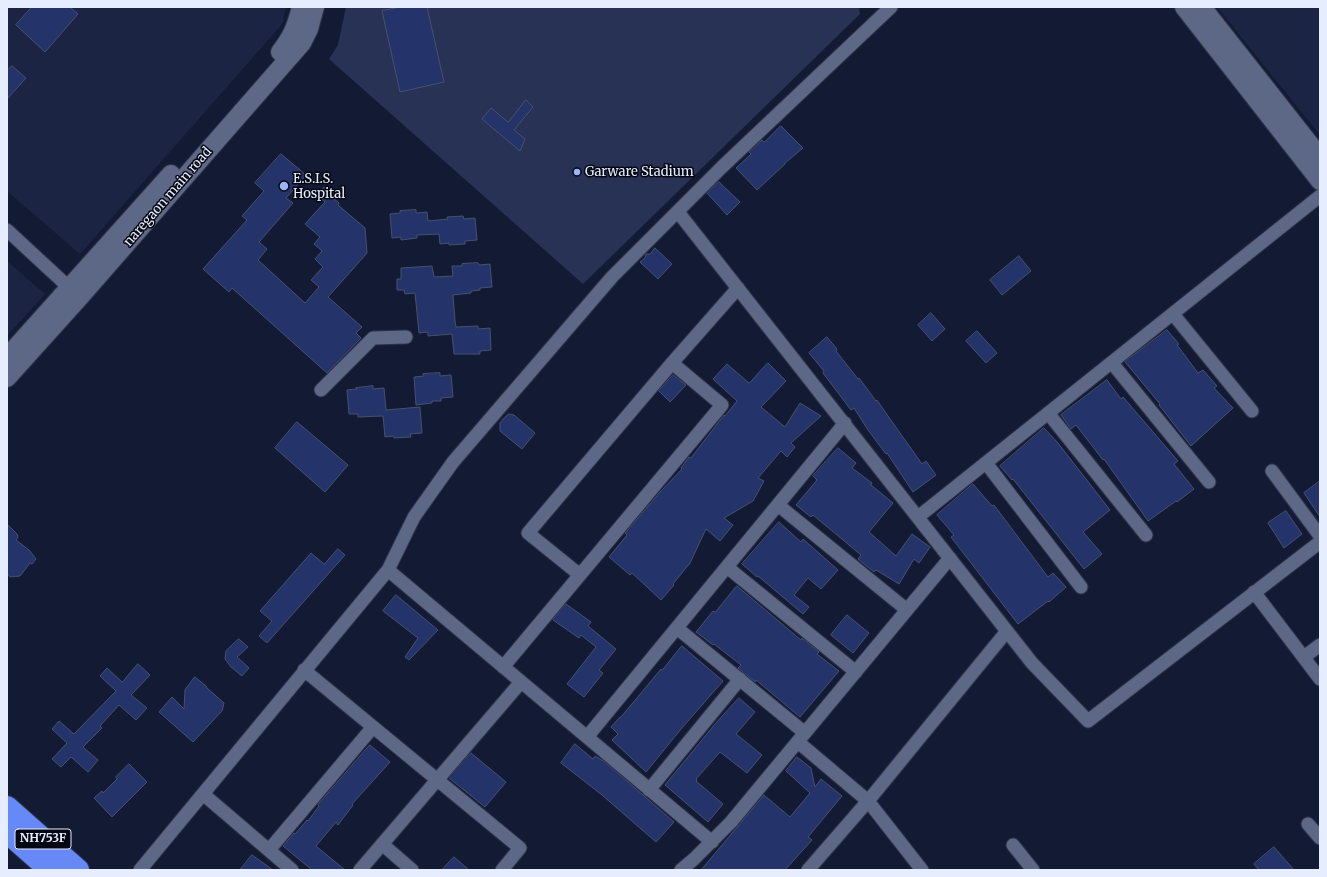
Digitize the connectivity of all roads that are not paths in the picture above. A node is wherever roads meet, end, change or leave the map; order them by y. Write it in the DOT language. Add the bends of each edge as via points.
graph roads {
  1 [pos="301,7"];
  2 [pos="316,7"];
  3 [pos="891,7"];
  4 [pos="1184,7"];
  5 [pos="1202,7"];
  6 [pos="1254,85"];
  7 [pos="1320,157"];
  8 [pos="1320,181"];
  9 [pos="1320,196"];
  10 [pos="678,212"];
  11 [pos="7,230"];
  12 [pos="738,288"];
  13 [pos="75,293"];
  14 [pos="1173,314"];
  15 [pos="406,337"];
  16 [pos="7,357"];
  17 [pos="672,363"];
  18 [pos="1112,363"];
  19 [pos="7,378"];
  20 [pos="321,390"];
  21 [pos="1252,411"];
  22 [pos="1048,413"];
  23 [pos="845,424"];
  24 [pos="986,463"];
  25 [pos="1272,472"];
  26 [pos="1209,482"];
  27 [pos="778,505"];
  28 [pos="918,517"];
  29 [pos="1146,535"];
  30 [pos="1320,536"];
  31 [pos="1320,542"];
  32 [pos="950,558"];
  33 [pos="727,567"];
  34 [pos="388,570"];
  35 [pos="580,575"];
  36 [pos="1081,587"];
  37 [pos="1254,592"];
  38 [pos="907,610"];
  39 [pos="677,628"];
  40 [pos="1007,631"];
  41 [pos="1320,645"];
  42 [pos="1304,657"];
  43 [pos="503,667"];
  44 [pos="304,670"];
  45 [pos="856,672"];
  46 [pos="740,679"];
  47 [pos="1320,679"];
  48 [pos="522,682"];
  49 [pos="373,727"];
  50 [pos="587,737"];
  51 [pos="801,738"];
  52 [pos="437,781"];
  53 [pos="649,790"];
  54 [pos="203,794"];
  55 [pos="868,800"];
  56 [pos="7,807"];
  57 [pos="1308,824"];
  58 [pos="7,832"];
  59 [pos="1320,838"];
  60 [pos="712,842"];
  61 [pos="382,844"];
  62 [pos="1013,845"];
  63 [pos="269,850"];
  64 [pos="50,870"];
  65 [pos="78,870"];
  66 [pos="140,870"];
  67 [pos="292,870"];
  68 [pos="360,870"];
  69 [pos="412,870"];
  70 [pos="502,870"];
  71 [pos="681,870"];
  72 [pos="808,870"];
  73 [pos="922,870"];
  74 [pos="1033,870"];
  1 -- 13 [label="street, naregaon main road" via="292,37 286,45"];
  2 -- 13 [label="street, naregaon main road" via="302,43"];
  3 -- 10 [label="street"];
  4 -- 6 [label="street"];
  5 -- 6 [label="street"];
  6 -- 7 [label="street"];
  6 -- 8 [label="street"];
  9 -- 14 [label="street"];
  10 -- 12 [label="street"];
  10 -- 34 [label="street" via="612,277 453,462 414,516"];
  11 -- 13 [label="street"];
  12 -- 17 [label="street"];
  12 -- 23 [label="street"];
  13 -- 16 [label="street, naregaon main road"];
  13 -- 19 [label="street, naregaon main road"];
  14 -- 18 [label="street"];
  14 -- 21 [label="street"];
  15 -- 20 [label="street" via="373,338"];
  17 -- 35 [label="street" via="722,405"];
  17 -- 35 [label="street" via="528,533"];
  18 -- 22 [label="street"];
  18 -- 26 [label="street"];
  22 -- 24 [label="street"];
  22 -- 29 [label="street"];
  23 -- 27 [label="street"];
  23 -- 28 [label="street"];
  24 -- 28 [label="street"];
  24 -- 36 [label="street"];
  25 -- 30 [label="street"];
  27 -- 33 [label="street"];
  27 -- 38 [label="street"];
  28 -- 32 [label="street"];
  31 -- 37 [label="street"];
  32 -- 38 [label="street"];
  32 -- 40 [label="street"];
  33 -- 39 [label="street"];
  33 -- 45 [label="street"];
  34 -- 43 [label="street"];
  34 -- 44 [label="street"];
  35 -- 43 [label="street"];
  37 -- 40 [label="street" via="1088,721 1032,663"];
  37 -- 42 [label="street"];
  38 -- 45 [label="street"];
  39 -- 46 [label="street"];
  39 -- 50 [label="street"];
  40 -- 55 [label="street"];
  41 -- 42 [label="street"];
  42 -- 47 [label="street"];
  43 -- 48 [label="street"];
  44 -- 49 [label="street"];
  44 -- 54 [label="street"];
  45 -- 51 [label="street"];
  46 -- 51 [label="street"];
  46 -- 53 [label="street"];
  48 -- 50 [label="street"];
  48 -- 52 [label="street"];
  49 -- 52 [label="street"];
  49 -- 63 [label="street"];
  50 -- 53 [label="street"];
  51 -- 55 [label="street"];
  51 -- 60 [label="street" via="732,822"];
  52 -- 61 [label="street"];
  52 -- 70 [label="street" via="520,848"];
  53 -- 60 [label="street"];
  54 -- 63 [label="street"];
  54 -- 66 [label="street"];
  55 -- 72 [label="street"];
  55 -- 73 [label="street"];
  56 -- 65 [label="highway, NH753F"];
  57 -- 59 [label="street"];
  58 -- 64 [label="highway, NH753F"];
  60 -- 71 [label="street"];
  61 -- 68 [label="street"];
  61 -- 69 [label="street"];
  62 -- 74 [label="street"];
  63 -- 67 [label="street"];
}
